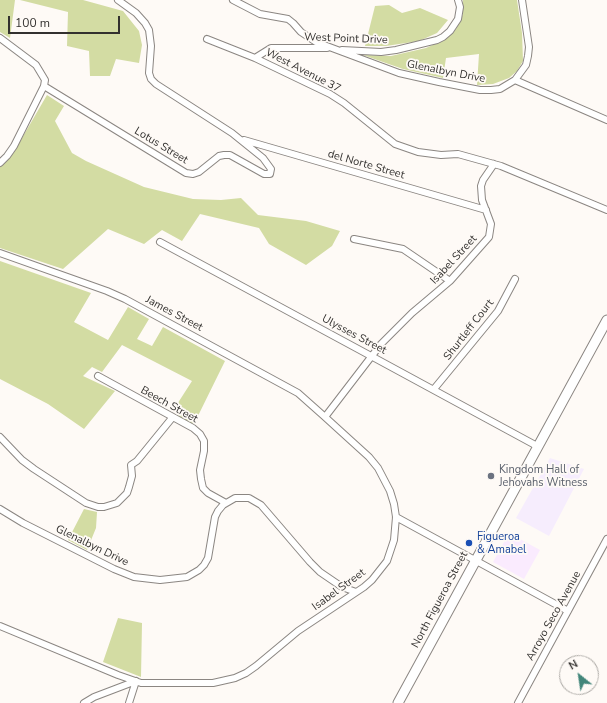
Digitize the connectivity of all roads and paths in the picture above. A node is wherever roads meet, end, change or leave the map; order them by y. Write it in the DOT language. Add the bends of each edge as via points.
graph roads {
  1 [pos="118,0"];
  2 [pos="233,0"];
  3 [pos="458,0"];
  4 [pos="522,0"];
  5 [pos="0,38"];
  6 [pos="208,39"];
  7 [pos="331,48"];
  8 [pos="255,58"];
  9 [pos="515,80"];
  10 [pos="44,86"];
  11 [pos="607,120"];
  12 [pos="240,139"];
  13 [pos="0,163"];
  14 [pos="494,164"];
  15 [pos="486,210"];
  16 [pos="607,210"];
  17 [pos="354,240"];
  18 [pos="160,242"];
  19 [pos="0,253"];
  20 [pos="515,280"];
  21 [pos="450,281"];
  22 [pos="607,320"];
  23 [pos="371,356"];
  24 [pos="98,376"];
  25 [pos="434,389"];
  26 [pos="325,417"];
  27 [pos="172,418"];
  28 [pos="0,437"];
  29 [pos="537,446"];
  30 [pos="226,503"];
  31 [pos="0,509"];
  32 [pos="396,516"];
  33 [pos="607,539"];
  34 [pos="476,559"];
  35 [pos="356,592"];
  36 [pos="568,611"];
  37 [pos="0,626"];
  38 [pos="136,681"];
  39 [pos="84,703"];
  40 [pos="129,703"];
  41 [pos="398,703"];
  42 [pos="518,703"];
  1 -- 12 [label="street" via="136,13 149,30 152,46 149,73 156,84"];
  2 -- 7 [label="street, Glenalbyn Drive" via="260,14 288,19 309,38"];
  3 -- 7 [label="street, West Point Drive" via="458,19 450,31 437,40 381,52"];
  4 -- 9 [label="street, Glenalbyn Drive" via="529,48 526,65"];
  5 -- 10 [label="street" via="36,65 45,80"];
  6 -- 8 [label="street, West Avenue 37"];
  7 -- 8 [label="street, West Point Drive" via="271,48"];
  7 -- 9 [label="street, Glenalbyn Drive" via="405,75 480,90 500,89"];
  8 -- 14 [label="street, West Avenue 37" via="330,94 395,144 418,152 458,154"];
  9 -- 11 [label="street"];
  10 -- 12 [label="street, Lotus Street" via="186,173 199,172 219,156 230,155 264,174 270,174 271,168 267,162"];
  10 -- 13 [label="street" via="11,151"];
  12 -- 15 [label="street, del Norte Street"];
  14 -- 15 [label="street, Isabel Street" via="481,186"];
  14 -- 16 [label="street, West Avenue 37"];
  15 -- 21 [label="street, Isabel Street" via="491,224 489,237"];
  17 -- 21 [label="street" via="402,249"];
  18 -- 23 [label="street, Ulysses Street"];
  19 -- 26 [label="street, James Street" via="126,300 298,393"];
  20 -- 25 [label="street, Shurtleff Court" via="498,311"];
  21 -- 23 [label="street, Isabel Street" via="396,328"];
  22 -- 29 [label="main road, North Figueroa Street"];
  23 -- 25 [label="street, Ulysses Street"];
  23 -- 26 [label="street, Isabel Street"];
  24 -- 27 [label="street, Beech Street"];
  25 -- 29 [label="street, Ulysses Street"];
  26 -- 32 [label="street, Isabel Street" via="378,468 390,491"];
  27 -- 28 [label="street" via="131,465 132,476 127,493 117,503 104,507 86,503 34,469"];
  27 -- 30 [label="street, Beech Street" via="200,434 204,441 200,470 203,488"];
  29 -- 34 [label="main road, North Figueroa Street"];
  30 -- 31 [label="street, Glenalbyn Drive" via="215,517 208,558 204,565 187,577 160,580 134,577 118,571"];
  30 -- 35 [label="street" via="240,497 256,501 320,572 342,587"];
  32 -- 34 [label="street"];
  32 -- 35 [label="street, Isabel Street" via="394,540 386,561 372,580"];
  33 -- 36 [label="street, Arroyo Seco Avenue"];
  34 -- 36 [label="street"];
  34 -- 41 [label="main road, North Figueroa Street"];
  35 -- 38 [label="street, Isabel Street" via="298,631 256,666 235,678 213,683"];
  36 -- 42 [label="street, Arroyo Seco Avenue"];
  37 -- 38 [label="street, Isabel Street"];
  38 -- 39 [label="street"];
  38 -- 40 [label="street"];
}
